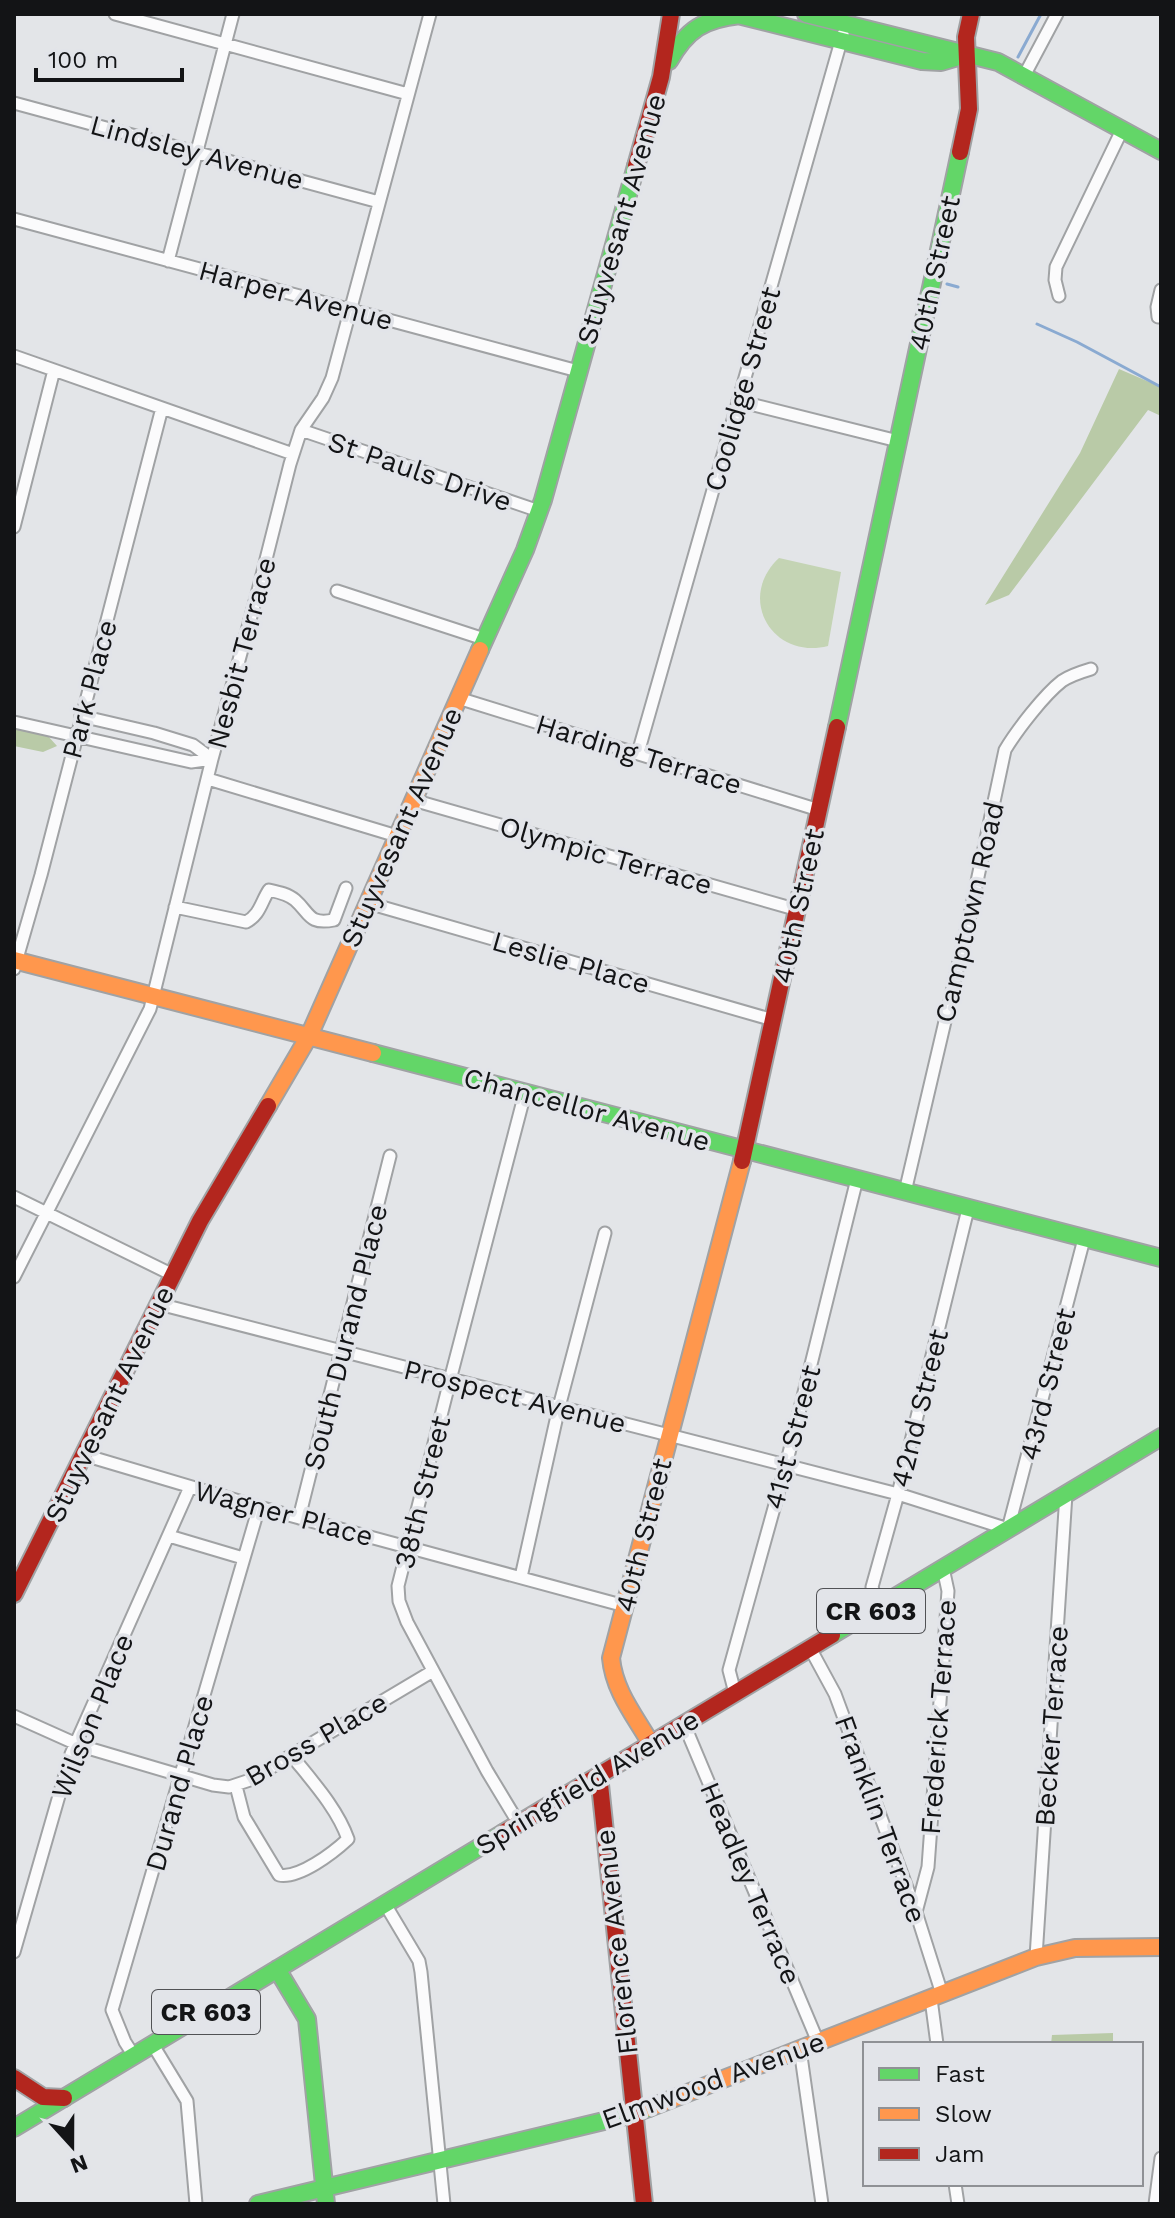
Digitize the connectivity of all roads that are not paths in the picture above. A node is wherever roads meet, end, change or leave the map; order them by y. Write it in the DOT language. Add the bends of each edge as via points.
graph roads {
  1 [pos="115,14"];
  2 [pos="233,14"];
  3 [pos="430,14"];
  4 [pos="671,14"];
  5 [pos="734,14"];
  6 [pos="806,14"];
  7 [pos="971,14"];
  8 [pos="1057,14"];
  9 [pos="740,15"];
  10 [pos="843,32"];
  11 [pos="225,44"];
  12 [pos="966,54"];
  13 [pos="1024,76"];
  14 [pos="661,77"];
  15 [pos="408,94"];
  16 [pos="14,103"];
  17 [pos="1122,130"];
  18 [pos="1161,151"];
  19 [pos="195,152"];
  20 [pos="379,202"];
  21 [pos="14,219"];
  22 [pos="168,261"];
  23 [pos="1161,290"];
  24 [pos="1059,296"];
  25 [pos="350,310"];
  26 [pos="1158,317"];
  27 [pos="14,356"];
  28 [pos="54,370"];
  29 [pos="578,371"];
  30 [pos="738,401"];
  31 [pos="162,408"];
  32 [pos="301,430"];
  33 [pos="898,441"];
  34 [pos="293,454"];
  35 [pos="539,511"];
  36 [pos="14,527"];
  37 [pos="337,591"];
  38 [pos="484,639"];
  39 [pos="1091,669"];
  40 [pos="458,698"];
  41 [pos="81,716"];
  42 [pos="14,722"];
  43 [pos="76,736"];
  44 [pos="638,753"];
  45 [pos="212,759"];
  46 [pos="208,779"];
  47 [pos="413,800"];
  48 [pos="819,810"];
  49 [pos="397,836"];
  50 [pos="346,888"];
  51 [pos="368,903"];
  52 [pos="175,907"];
  53 [pos="798,910"];
  54 [pos="15,963"];
  55 [pos="154,996"];
  56 [pos="773,1020"];
  57 [pos="309,1036"];
  58 [pos="525,1093"];
  59 [pos="745,1150"];
  60 [pos="390,1156"];
  61 [pos="857,1179"];
  62 [pos="905,1192"];
  63 [pos="14,1197"];
  64 [pos="968,1209"];
  65 [pos="45,1213"];
  66 [pos="605,1233"];
  67 [pos="1084,1239"];
  68 [pos="1161,1258"];
  69 [pos="173,1275"];
  70 [pos="14,1277"];
  71 [pos="159,1304"];
  72 [pos="342,1351"];
  73 [pos="450,1380"];
  74 [pos="559,1407"];
  75 [pos="668,1435"];
  76 [pos="1161,1437"];
  77 [pos="84,1455"];
  78 [pos="786,1465"];
  79 [pos="190,1487"];
  80 [pos="898,1494"];
  81 [pos="1066,1494"];
  82 [pos="259,1507"];
  83 [pos="299,1518"];
  84 [pos="1008,1529"];
  85 [pos="169,1536"];
  86 [pos="408,1547"];
  87 [pos="243,1558"];
  88 [pos="943,1568"];
  89 [pos="521,1577"];
  90 [pos="14,1594"];
  91 [pos="625,1606"];
  92 [pos="878,1606"];
  93 [pos="810,1648"];
  94 [pos="433,1671"];
  95 [pos="735,1693"];
  96 [pos="14,1716"];
  97 [pos="684,1724"];
  98 [pos="76,1744"];
  99 [pos="651,1744"];
  100 [pos="292,1756"];
  101 [pos="599,1775"];
  102 [pos="181,1776"];
  103 [pos="236,1786"];
  104 [pos="519,1824"];
  105 [pos="385,1904"];
  106 [pos="916,1912"];
  107 [pos="1161,1947"];
  108 [pos="14,1952"];
  109 [pos="1036,1957"];
  110 [pos="277,1969"];
  111 [pos="936,1996"];
  112 [pos="818,2042"];
  113 [pos="937,2042"];
  114 [pos="153,2045"];
  115 [pos="800,2049"];
  116 [pos="134,2056"];
  117 [pos="14,2078"];
  118 [pos="65,2098"];
  119 [pos="633,2114"];
  120 [pos="16,2122"];
  121 [pos="1161,2158"];
  122 [pos="440,2160"];
  123 [pos="325,2196"];
  124 [pos="196,2204"];
  125 [pos="258,2204"];
  126 [pos="444,2204"];
  127 [pos="644,2204"];
  128 [pos="822,2204"];
  129 [pos="1155,2204"];
  1 -- 11 [label="street"];
  2 -- 11 [label="street"];
  3 -- 15 [label="street, Nesbit Terrace"];
  4 -- 14 [label="main road, Stuyvesant Avenue"];
  5 -- 9 [label="main road"];
  6 -- 10 [label="main road"];
  7 -- 12 [label="main road"];
  8 -- 13 [label="street"];
  9 -- 10 [label="main road"];
  9 -- 14 [label="main road" via="693,29"];
  10 -- 12 [label="main road"];
  10 -- 30 [label="street, Coolidge Street"];
  11 -- 15 [label="street"];
  11 -- 19 [label="street"];
  12 -- 13 [label="main road"];
  12 -- 33 [label="main road, 40th Street" via="969,109"];
  13 -- 17 [label="main road"];
  14 -- 29 [label="main road, Stuyvesant Avenue"];
  15 -- 20 [label="street, Nesbit Terrace"];
  16 -- 19 [label="street, Lindsley Avenue"];
  17 -- 18 [label="main road"];
  17 -- 24 [label="street" via="1056,267"];
  19 -- 20 [label="street, Lindsley Avenue"];
  19 -- 22 [label="street"];
  20 -- 25 [label="street, Nesbit Terrace"];
  21 -- 22 [label="street, Harper Avenue"];
  22 -- 25 [label="street, Harper Avenue"];
  23 -- 26 [label="street"];
  25 -- 29 [label="street, Harper Avenue"];
  25 -- 32 [label="street, Nesbit Terrace" via="328,388"];
  27 -- 28 [label="street"];
  28 -- 31 [label="street"];
  28 -- 36 [label="street"];
  29 -- 35 [label="main road, Stuyvesant Avenue"];
  30 -- 33 [label="street"];
  30 -- 44 [label="street, Coolidge Street"];
  31 -- 34 [label="street"];
  31 -- 41 [label="street, Park Place"];
  32 -- 34 [label="street, Nesbit Terrace"];
  32 -- 35 [label="street, St Pauls Drive"];
  33 -- 48 [label="main road, 40th Street"];
  34 -- 45 [label="street, Nesbit Terrace"];
  35 -- 38 [label="main road, Stuyvesant Avenue"];
  37 -- 38 [label="street"];
  38 -- 40 [label="main road, Stuyvesant Avenue"];
  39 -- 62 [label="street, Camptown Road" via="1060,682 1005,750"];
  40 -- 44 [label="street, Harding Terrace"];
  40 -- 47 [label="main road, Stuyvesant Avenue"];
  41 -- 43 [label="street, Park Place"];
  41 -- 45 [label="street" via="193,745"];
  42 -- 43 [label="street"];
  43 -- 45 [label="street" via="191,762"];
  43 -- 54 [label="street, Park Place"];
  44 -- 48 [label="street, Harding Terrace"];
  45 -- 46 [label="street, Nesbit Terrace"];
  46 -- 49 [label="street"];
  46 -- 52 [label="street, Nesbit Terrace"];
  47 -- 49 [label="main road, Stuyvesant Avenue"];
  47 -- 53 [label="street, Olympic Terrace"];
  48 -- 53 [label="main road, 40th Street"];
  49 -- 51 [label="main road, Stuyvesant Avenue"];
  50 -- 52 [label="street" via="334,920 326,922 307,916 294,899 269,890 246,922"];
  51 -- 56 [label="street, Leslie Place"];
  51 -- 57 [label="main road, Stuyvesant Avenue"];
  52 -- 55 [label="street, Nesbit Terrace"];
  53 -- 56 [label="main road, 40th Street"];
  54 -- 55 [label="main road, Chancellor Avenue"];
  55 -- 57 [label="main road, Chancellor Avenue"];
  55 -- 65 [label="street, Nesbit Terrace"];
  56 -- 59 [label="main road, 40th Street"];
  57 -- 58 [label="main road, Chancellor Avenue"];
  57 -- 69 [label="main road, Stuyvesant Avenue"];
  58 -- 59 [label="main road, Chancellor Avenue"];
  58 -- 73 [label="street, 38th Street"];
  59 -- 61 [label="main road, Chancellor Avenue"];
  59 -- 75 [label="main road, 40th Street"];
  60 -- 72 [label="street, South Durand Place"];
  61 -- 62 [label="main road, Chancellor Avenue"];
  61 -- 78 [label="street, 41st Street"];
  62 -- 64 [label="main road, Chancellor Avenue"];
  63 -- 65 [label="street"];
  64 -- 67 [label="main road, Chancellor Avenue"];
  64 -- 80 [label="street, 42nd Street"];
  65 -- 69 [label="street"];
  65 -- 70 [label="street, Nesbit Terrace"];
  66 -- 74 [label="street"];
  67 -- 68 [label="main road, Chancellor Avenue"];
  67 -- 84 [label="street, 43rd Street"];
  69 -- 71 [label="main road, Stuyvesant Avenue"];
  71 -- 72 [label="street, Prospect Avenue"];
  71 -- 77 [label="main road, Stuyvesant Avenue"];
  72 -- 73 [label="street, Prospect Avenue"];
  72 -- 83 [label="street, South Durand Place"];
  73 -- 74 [label="street, Prospect Avenue"];
  73 -- 86 [label="street, 38th Street"];
  74 -- 75 [label="street, Prospect Avenue"];
  74 -- 89 [label="street"];
  75 -- 78 [label="street, Prospect Avenue"];
  75 -- 91 [label="main road, 40th Street"];
  76 -- 81 [label="main road, Springfield Avenue / CR 603"];
  77 -- 79 [label="street, Wagner Place"];
  77 -- 90 [label="main road, Stuyvesant Avenue"];
  78 -- 80 [label="street, Prospect Avenue"];
  78 -- 95 [label="street, 41st Street" via="729,1670"];
  79 -- 82 [label="street, Wagner Place"];
  79 -- 85 [label="street, Wilson Place"];
  80 -- 84 [label="street, Prospect Avenue"];
  80 -- 92 [label="street, 42nd Street" via="872,1587"];
  81 -- 84 [label="main road, Springfield Avenue / CR 603"];
  81 -- 109 [label="street, Becker Terrace"];
  82 -- 83 [label="street, Wagner Place"];
  82 -- 87 [label="street, Durand Place"];
  83 -- 86 [label="street, Wagner Place"];
  84 -- 88 [label="main road, Springfield Avenue / CR 603"];
  85 -- 87 [label="street"];
  85 -- 98 [label="street, Wilson Place"];
  86 -- 89 [label="street, Wagner Place"];
  86 -- 94 [label="street, 38th Street" via="399,1601"];
  87 -- 102 [label="street, Durand Place"];
  88 -- 92 [label="main road, Springfield Avenue / CR 603"];
  88 -- 106 [label="street, Frederick Terrace" via="948,1591 928,1867"];
  89 -- 91 [label="street, Wagner Place"];
  91 -- 99 [label="main road, 40th Street" via="611,1668"];
  92 -- 93 [label="main road, Springfield Avenue / CR 603"];
  93 -- 95 [label="main road, Springfield Avenue / CR 603"];
  93 -- 106 [label="street, Franklin Terrace" via="835,1694"];
  94 -- 100 [label="street, Bross Place"];
  94 -- 104 [label="street, 38th Street"];
  95 -- 97 [label="main road, Springfield Avenue / CR 603"];
  96 -- 98 [label="street, Bross Place"];
  97 -- 99 [label="main road, Springfield Avenue / CR 603"];
  97 -- 112 [label="street, Headley Terrace"];
  98 -- 102 [label="street, Bross Place"];
  98 -- 108 [label="street, Wilson Place"];
  99 -- 101 [label="main road, Springfield Avenue / CR 603"];
  100 -- 103 [label="street, Bross Place"];
  100 -- 103 [label="street" via="348,1839 306,1869 279,1875 244,1817"];
  101 -- 104 [label="main road, Springfield Avenue / CR 603"];
  101 -- 119 [label="main road, Florence Avenue"];
  102 -- 103 [label="street, Bross Place"];
  102 -- 116 [label="street, Durand Place" via="112,2010"];
  104 -- 105 [label="main road, Springfield Avenue / CR 603"];
  105 -- 110 [label="main road, Springfield Avenue / CR 603"];
  105 -- 122 [label="street" via="419,1961"];
  106 -- 111 [label="street, Franklin Terrace"];
  107 -- 109 [label="main road, Elmwood Avenue" via="1075,1948"];
  109 -- 111 [label="main road, Elmwood Avenue"];
  110 -- 114 [label="main road, Springfield Avenue / CR 603"];
  110 -- 123 [label="main road" via="307,2019"];
  111 -- 112 [label="main road, Elmwood Avenue"];
  111 -- 113 [label="street, Franklin Terrace"];
  112 -- 115 [label="main road, Elmwood Avenue"];
  114 -- 116 [label="main road, Springfield Avenue / CR 603"];
  114 -- 124 [label="street" via="187,2101"];
  115 -- 119 [label="main road, Elmwood Avenue"];
  115 -- 128 [label="street"];
  116 -- 118 [label="main road, Springfield Avenue / CR 603"];
  117 -- 118 [label="main road" via="41,2097"];
  118 -- 120 [label="main road, Springfield Avenue / CR 603"];
  119 -- 122 [label="main road, Elmwood Avenue"];
  119 -- 127 [label="main road, Florence Avenue"];
  121 -- 129 [label="street"];
  122 -- 123 [label="main road, Elmwood Avenue"];
  122 -- 126 [label="street"];
  123 -- 125 [label="main road, Elmwood Avenue"];
}
